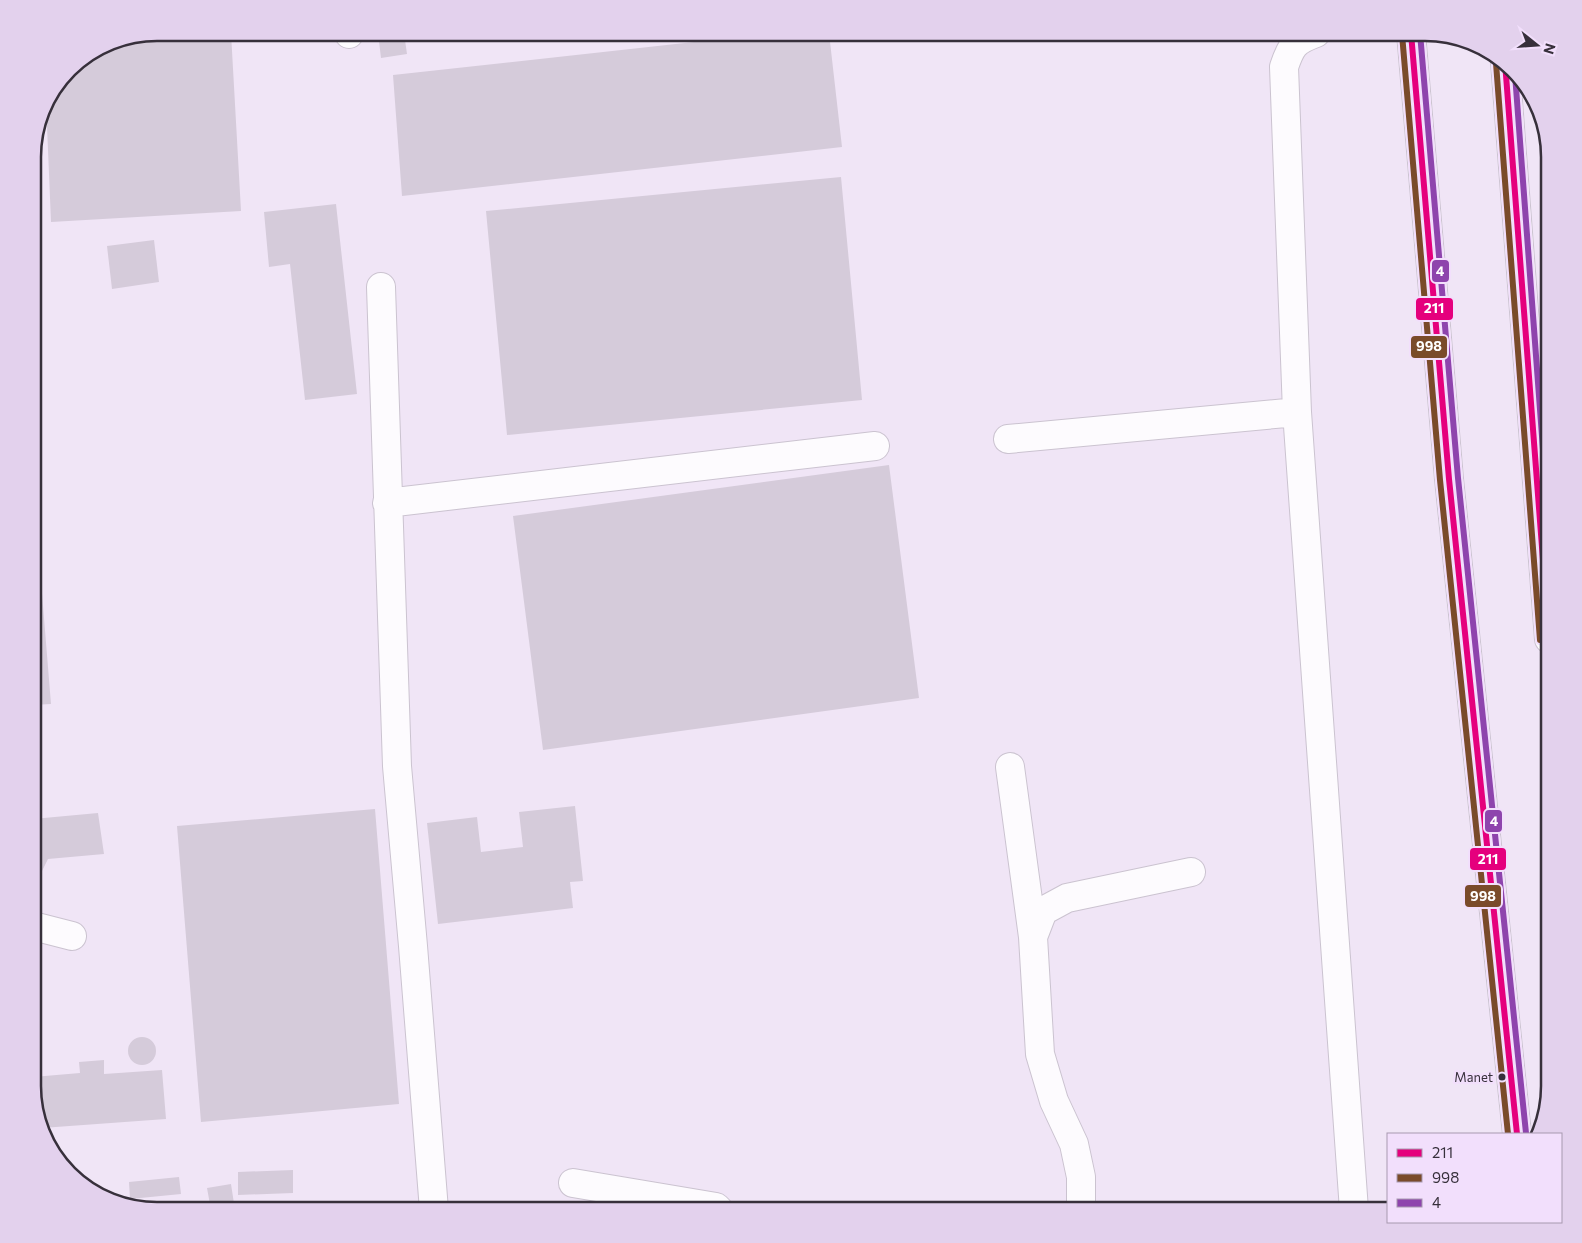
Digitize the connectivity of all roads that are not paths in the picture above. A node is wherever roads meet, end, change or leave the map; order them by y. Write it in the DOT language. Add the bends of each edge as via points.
graph roads {
  1 [pos="1299,41"];
  2 [pos="1412,41"];
  3 [pos="1505,73"];
  4 [pos="381,286"];
  5 [pos="1297,412"];
  6 [pos="1008,439"];
  7 [pos="874,446"];
  8 [pos="387,503"];
  9 [pos="1541,526"];
  10 [pos="1010,767"];
  11 [pos="1191,872"];
  12 [pos="41,928"];
  13 [pos="72,936"];
  14 [pos="1032,937"];
  15 [pos="1517,1133"];
  16 [pos="573,1183"];
  17 [pos="433,1202"];
  18 [pos="686,1202"];
  19 [pos="1081,1202"];
  20 [pos="1353,1202"];
  1 -- 5 [label="main road" via="1290,49 1284,68"];
  2 -- 15 [label="main road" via="1449,479"];
  3 -- 9 [label="main road"];
  4 -- 8 [label="main road"];
  5 -- 6 [label="main road"];
  5 -- 20 [label="main road"];
  7 -- 8 [label="main road"];
  8 -- 17 [label="main road" via="396,766"];
  10 -- 14 [label="main road"];
  11 -- 14 [label="main road" via="1067,898 1043,911"];
  12 -- 13 [label="main road"];
  14 -- 19 [label="main road" via="1040,1054 1054,1101 1074,1144 1081,1177"];
  16 -- 18 [label="main road"];
}
